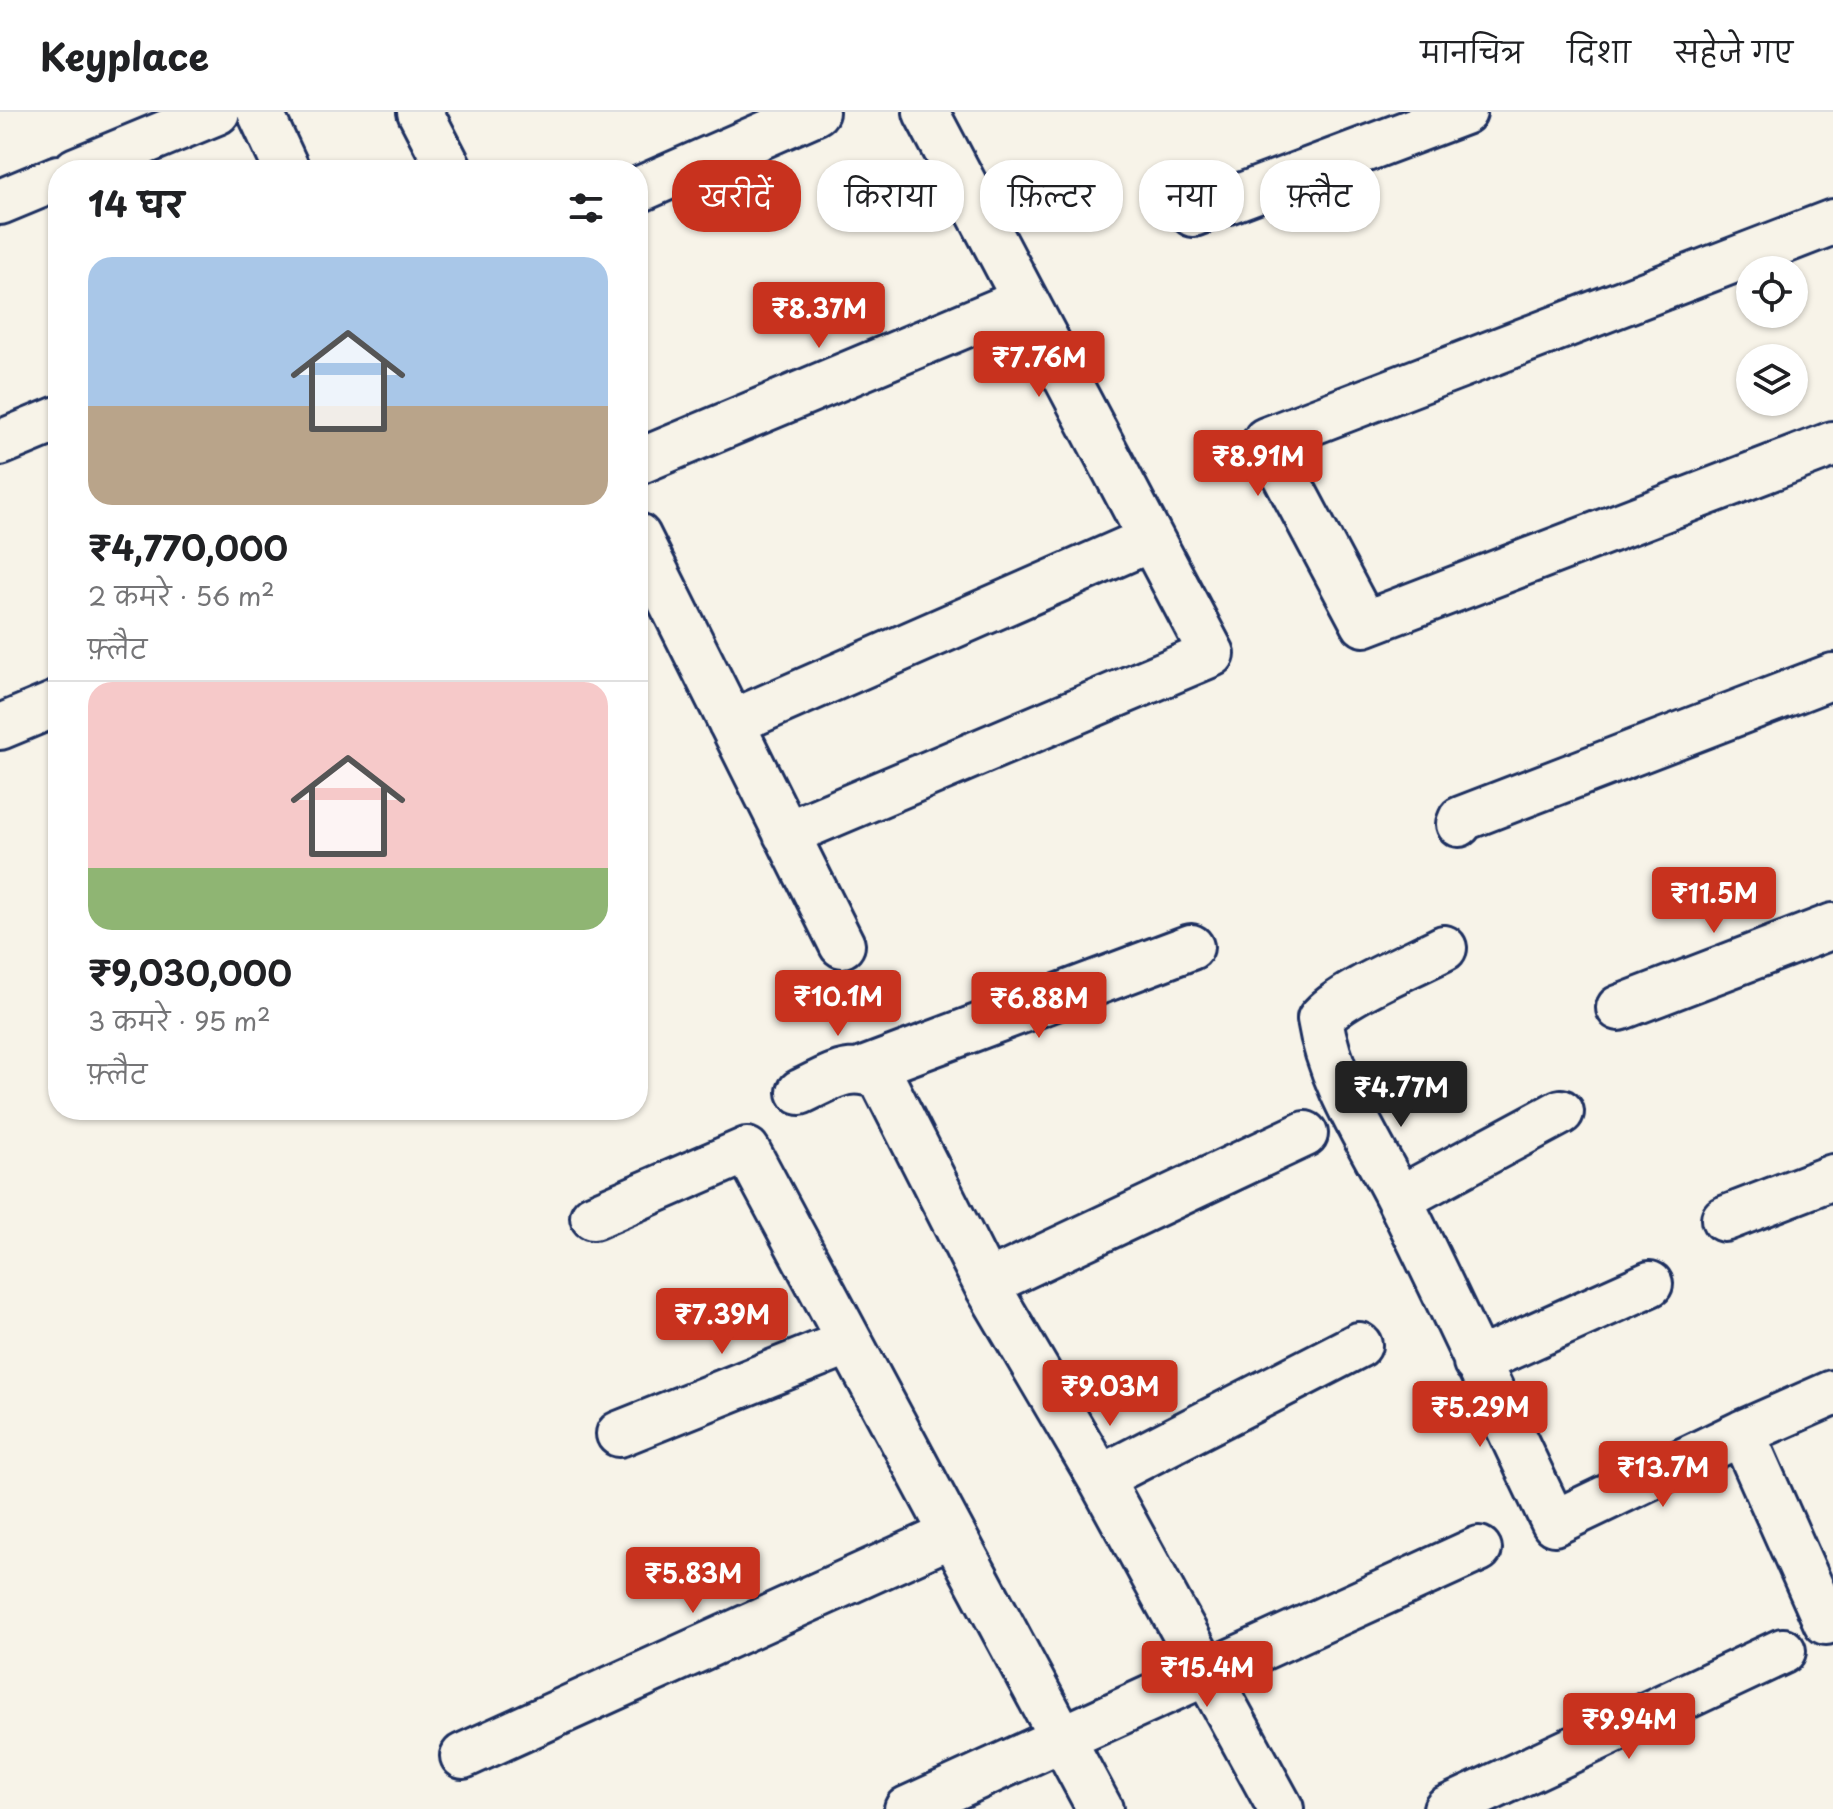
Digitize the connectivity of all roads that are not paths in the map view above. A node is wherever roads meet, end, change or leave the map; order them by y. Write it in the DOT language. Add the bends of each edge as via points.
graph roads {
  1 [pos="217,112"];
  2 [pos="260,112"];
  3 [pos="420,112"];
  4 [pos="816,112"];
  5 [pos="926,112"];
  6 [pos="1464,112"];
  7 [pos="1389,125"];
  8 [pos="100,160"];
  9 [pos="282,160"];
  10 [pos="445,160"];
  11 [pos="48,182"];
  12 [pos="648,186"];
  13 [pos="1244,191"];
  14 [pos="0,202"];
  15 [pos="1833,222"];
  16 [pos="1025,300"];
  17 [pos="48,423"];
  18 [pos="0,443"];
  19 [pos="1833,444"];
  20 [pos="648,458"];
  21 [pos="1151,539"];
  22 [pos="648,556"];
  23 [pos="1833,676"];
  24 [pos="48,707"];
  25 [pos="731,723"];
  26 [pos="0,727"];
  27 [pos="1459,824"];
  28 [pos="786,834"];
  29 [pos="1833,926"];
  30 [pos="842,945"];
  31 [pos="1191,947"];
  32 [pos="1444,948"];
  33 [pos="1619,1008"];
  34 [pos="863,1070"];
  35 [pos="800,1092"];
  36 [pos="1561,1112"];
  37 [pos="1305,1134"];
  38 [pos="1833,1177"];
  39 [pos="1399,1199"];
  40 [pos="593,1217"];
  41 [pos="1724,1219"];
  42 [pos="986,1284"];
  43 [pos="1650,1284"];
  44 [pos="849,1342"];
  45 [pos="1359,1345"];
  46 [pos="1476,1362"];
  47 [pos="1833,1393"];
  48 [pos="1742,1433"];
  49 [pos="619,1434"];
  50 [pos="1100,1478"];
  51 [pos="951,1535"];
  52 [pos="1479,1549"];
  53 [pos="1833,1619"];
  54 [pos="1783,1651"];
  55 [pos="1206,1672"];
  56 [pos="1063,1738"];
  57 [pos="463,1756"];
  58 [pos="907,1809"];
  59 [pos="1100,1809"];
  60 [pos="1281,1809"];
  61 [pos="1446,1809"];
  1 -- 8 [label="street"];
  2 -- 9 [label="street"];
  3 -- 10 [label="street"];
  4 -- 12 [label="street"];
  5 -- 16 [label="street"];
  6 -- 7 [label="street"];
  7 -- 13 [label="street"];
  11 -- 14 [label="street"];
  15 -- 19 [label="street" via="1266,440 1364,624"];
  16 -- 20 [label="street"];
  16 -- 21 [label="street"];
  17 -- 18 [label="street"];
  21 -- 25 [label="street"];
  21 -- 28 [label="street" via="1212,654"];
  22 -- 25 [label="street"];
  23 -- 27 [label="street"];
  24 -- 26 [label="street"];
  25 -- 28 [label="street"];
  28 -- 30 [label="street"];
  29 -- 33 [label="street"];
  31 -- 34 [label="street"];
  32 -- 39 [label="street" via="1343,1000 1320,1019 1337,1080"];
  34 -- 35 [label="street" via="842,1072"];
  34 -- 42 [label="street" via="881,1077"];
  36 -- 39 [label="street"];
  37 -- 42 [label="street"];
  38 -- 41 [label="street"];
  39 -- 46 [label="street"];
  40 -- 44 [label="street" via="747,1150"];
  42 -- 50 [label="street"];
  43 -- 46 [label="street"];
  44 -- 49 [label="street"];
  44 -- 51 [label="street"];
  45 -- 50 [label="street"];
  46 -- 48 [label="street" via="1554,1523"];
  47 -- 48 [label="street"];
  48 -- 53 [label="street" via="1826,1622"];
  50 -- 55 [label="street"];
  51 -- 56 [label="street"];
  51 -- 57 [label="street"];
  52 -- 55 [label="street"];
  54 -- 61 [label="street"];
  55 -- 56 [label="street"];
  55 -- 60 [label="street"];
  56 -- 58 [label="street"];
  56 -- 59 [label="street"];
}
